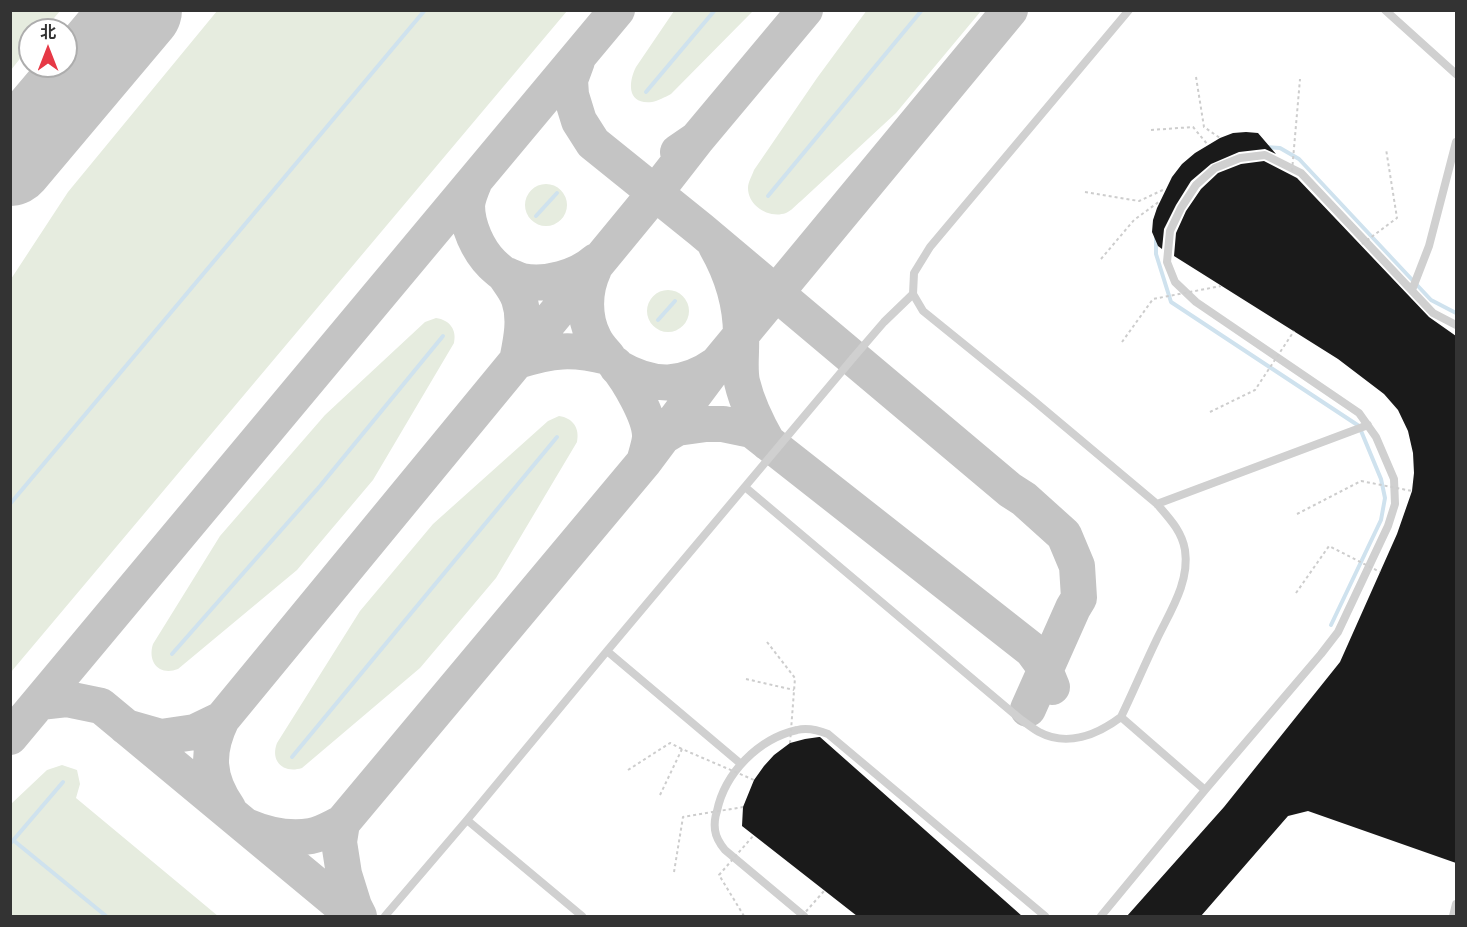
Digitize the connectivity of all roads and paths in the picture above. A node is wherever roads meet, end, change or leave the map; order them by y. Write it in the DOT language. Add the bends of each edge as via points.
graph roads {
  1 [pos="1129,10"];
  2 [pos="1385,10"];
  3 [pos="1456,74"];
  4 [pos="1196,77"];
  5 [pos="1300,79"];
  6 [pos="1151,130"];
  7 [pos="1220,138"];
  8 [pos="1456,142"];
  9 [pos="1208,145"];
  10 [pos="1386,149"];
  11 [pos="1292,171"];
  12 [pos="1165,189"];
  13 [pos="1085,192"];
  14 [pos="1160,201"];
  15 [pos="1362,244"];
  16 [pos="1101,259"];
  17 [pos="1221,286"];
  18 [pos="1412,290"];
  19 [pos="913,294"];
  20 [pos="1456,325"];
  21 [pos="1294,331"];
  22 [pos="1122,342"];
  23 [pos="1210,412"];
  24 [pos="1368,424"];
  25 [pos="745,487"];
  26 [pos="1412,491"];
  27 [pos="1156,504"];
  28 [pos="1297,514"];
  29 [pos="1380,572"];
  30 [pos="1296,593"];
  31 [pos="767,642"];
  32 [pos="607,651"];
  33 [pos="746,679"];
  34 [pos="794,690"];
  35 [pos="1121,717"];
  36 [pos="790,744"];
  37 [pos="682,748"];
  38 [pos="741,764"];
  39 [pos="628,770"];
  40 [pos="754,780"];
  41 [pos="1205,790"];
  42 [pos="660,795"];
  43 [pos="743,807"];
  44 [pos="467,820"];
  45 [pos="754,836"];
  46 [pos="674,872"];
  47 [pos="824,891"];
  48 [pos="1456,904"];
  49 [pos="384,916"];
  50 [pos="582,916"];
  51 [pos="744,916"];
  52 [pos="803,916"];
  53 [pos="1045,916"];
  54 [pos="1101,916"];
  55 [pos="1453,916"];
  1 -- 19 [label="lane" via="930,247 914,273"];
  2 -- 3 [label="lane"];
  4 -- 7 [label="path" via="1204,127"];
  5 -- 11 [label="path, bridge"];
  6 -- 9 [label="path" via="1193,127"];
  8 -- 18 [label="lane" via="1429,246"];
  10 -- 15 [label="path, bridge" via="1397,218"];
  12 -- 13 [label="path" via="1139,201"];
  14 -- 16 [label="path" via="1134,220"];
  17 -- 22 [label="path, bridge" via="1153,299"];
  18 -- 20 [label="lane" via="1433,313"];
  18 -- 24 [label="lane" via="1301,173 1265,155 1240,158 1215,168 1196,185 1170,231 1167,261 1175,282 1196,302 1359,413"];
  19 -- 25 [label="lane" via="884,322"];
  19 -- 27 [label="lane" via="923,311"];
  21 -- 23 [label="path, bridge" via="1255,390"];
  24 -- 27 [label="lane"];
  24 -- 41 [label="lane" via="1394,479 1395,504 1388,526 1338,632"];
  25 -- 32 [label="lane"];
  25 -- 35 [label="lane" via="1039,732 1066,739 1082,738"];
  26 -- 28 [label="path, bridge" via="1360,482"];
  27 -- 35 [label="lane" via="1181,536 1186,567 1179,594"];
  29 -- 30 [label="path, bridge" via="1329,546"];
  31 -- 34 [label="path, bridge" via="795,678"];
  32 -- 38 [label="lane"];
  32 -- 44 [label="lane"];
  33 -- 34 [label="path"];
  34 -- 36 [label="path, bridge"];
  35 -- 41 [label="lane"];
  37 -- 39 [label="path" via="670,743"];
  37 -- 40 [label="path, bridge"];
  37 -- 42 [label="path, bridge"];
  38 -- 52 [label="lane" via="718,803 718,841"];
  38 -- 53 [label="lane" via="778,736 798,729 828,734"];
  41 -- 54 [label="lane"];
  43 -- 46 [label="path, bridge" via="683,817"];
  44 -- 49 [label="lane"];
  44 -- 50 [label="lane"];
  45 -- 51 [label="path, bridge" via="719,875"];
  47 -- 52 [label="path, bridge"];
  48 -- 55 [label="lane"];
}
